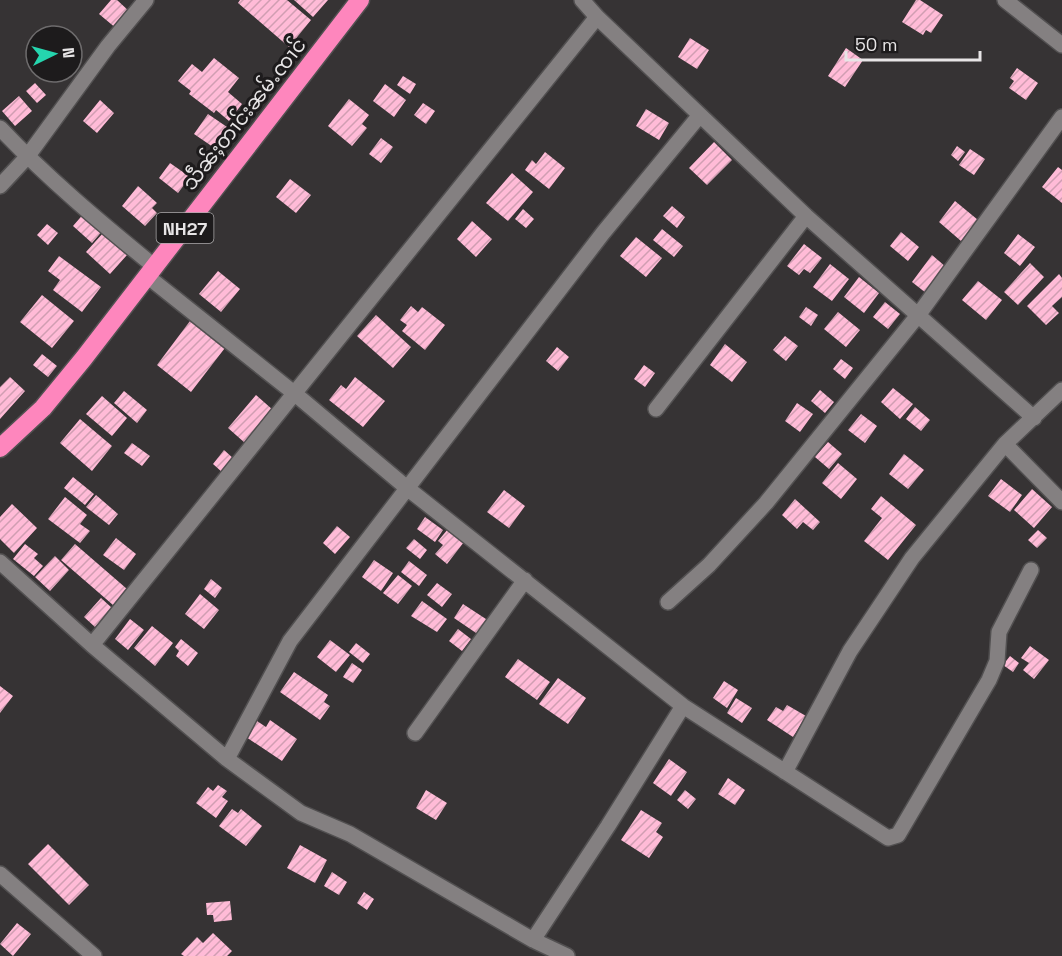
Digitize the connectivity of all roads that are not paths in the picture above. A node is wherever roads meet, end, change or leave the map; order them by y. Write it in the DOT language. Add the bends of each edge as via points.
graph roads {
  1 [pos="146,0"];
  2 [pos="360,0"];
  3 [pos="582,0"];
  4 [pos="1005,0"];
  5 [pos="597,17"];
  6 [pos="1062,45"];
  7 [pos="700,115"];
  8 [pos="1062,117"];
  9 [pos="0,128"];
  10 [pos="27,157"];
  11 [pos="0,186"];
  12 [pos="806,216"];
  13 [pos="151,272"];
  14 [pos="919,314"];
  15 [pos="1062,390"];
  16 [pos="294,393"];
  17 [pos="656,409"];
  18 [pos="1034,418"];
  19 [pos="1005,444"];
  20 [pos="0,448"];
  21 [pos="407,488"];
  22 [pos="1062,502"];
  23 [pos="0,562"];
  24 [pos="1031,570"];
  25 [pos="525,580"];
  26 [pos="668,602"];
  27 [pos="92,645"];
  28 [pos="682,706"];
  29 [pos="415,733"];
  30 [pos="227,759"];
  31 [pos="785,772"];
  32 [pos="0,874"];
  33 [pos="533,940"];
  34 [pos="94,956"];
  35 [pos="567,956"];
  1 -- 10 [label="street"];
  2 -- 13 [label="highway, သဵၼ်ႈတၢင်းၼမ်ႉၸၢင် / NH27"];
  3 -- 5 [label="street"];
  4 -- 6 [label="street"];
  5 -- 7 [label="street"];
  5 -- 16 [label="street"];
  7 -- 12 [label="street"];
  7 -- 21 [label="street"];
  8 -- 14 [label="street"];
  9 -- 10 [label="street"];
  10 -- 11 [label="street"];
  10 -- 13 [label="street"];
  12 -- 14 [label="street"];
  12 -- 17 [label="street"];
  13 -- 16 [label="street"];
  13 -- 20 [label="highway, သဵၼ်ႈတၢင်းၼမ်ႉၸၢင် / NH27" via="43,408"];
  14 -- 18 [label="street"];
  14 -- 26 [label="street" via="766,503 709,565"];
  15 -- 18 [label="street"];
  16 -- 21 [label="street"];
  16 -- 27 [label="street"];
  18 -- 19 [label="street"];
  19 -- 22 [label="street"];
  19 -- 31 [label="street" via="912,558 850,651"];
  21 -- 25 [label="street"];
  21 -- 30 [label="street" via="290,641"];
  23 -- 27 [label="street"];
  24 -- 31 [label="street" via="999,632 998,661 989,680 898,835 888,838"];
  25 -- 28 [label="street"];
  25 -- 29 [label="street"];
  27 -- 30 [label="street"];
  28 -- 31 [label="street"];
  28 -- 33 [label="street"];
  30 -- 33 [label="street" via="301,813 350,834"];
  32 -- 34 [label="street"];
  33 -- 35 [label="street"];
}
